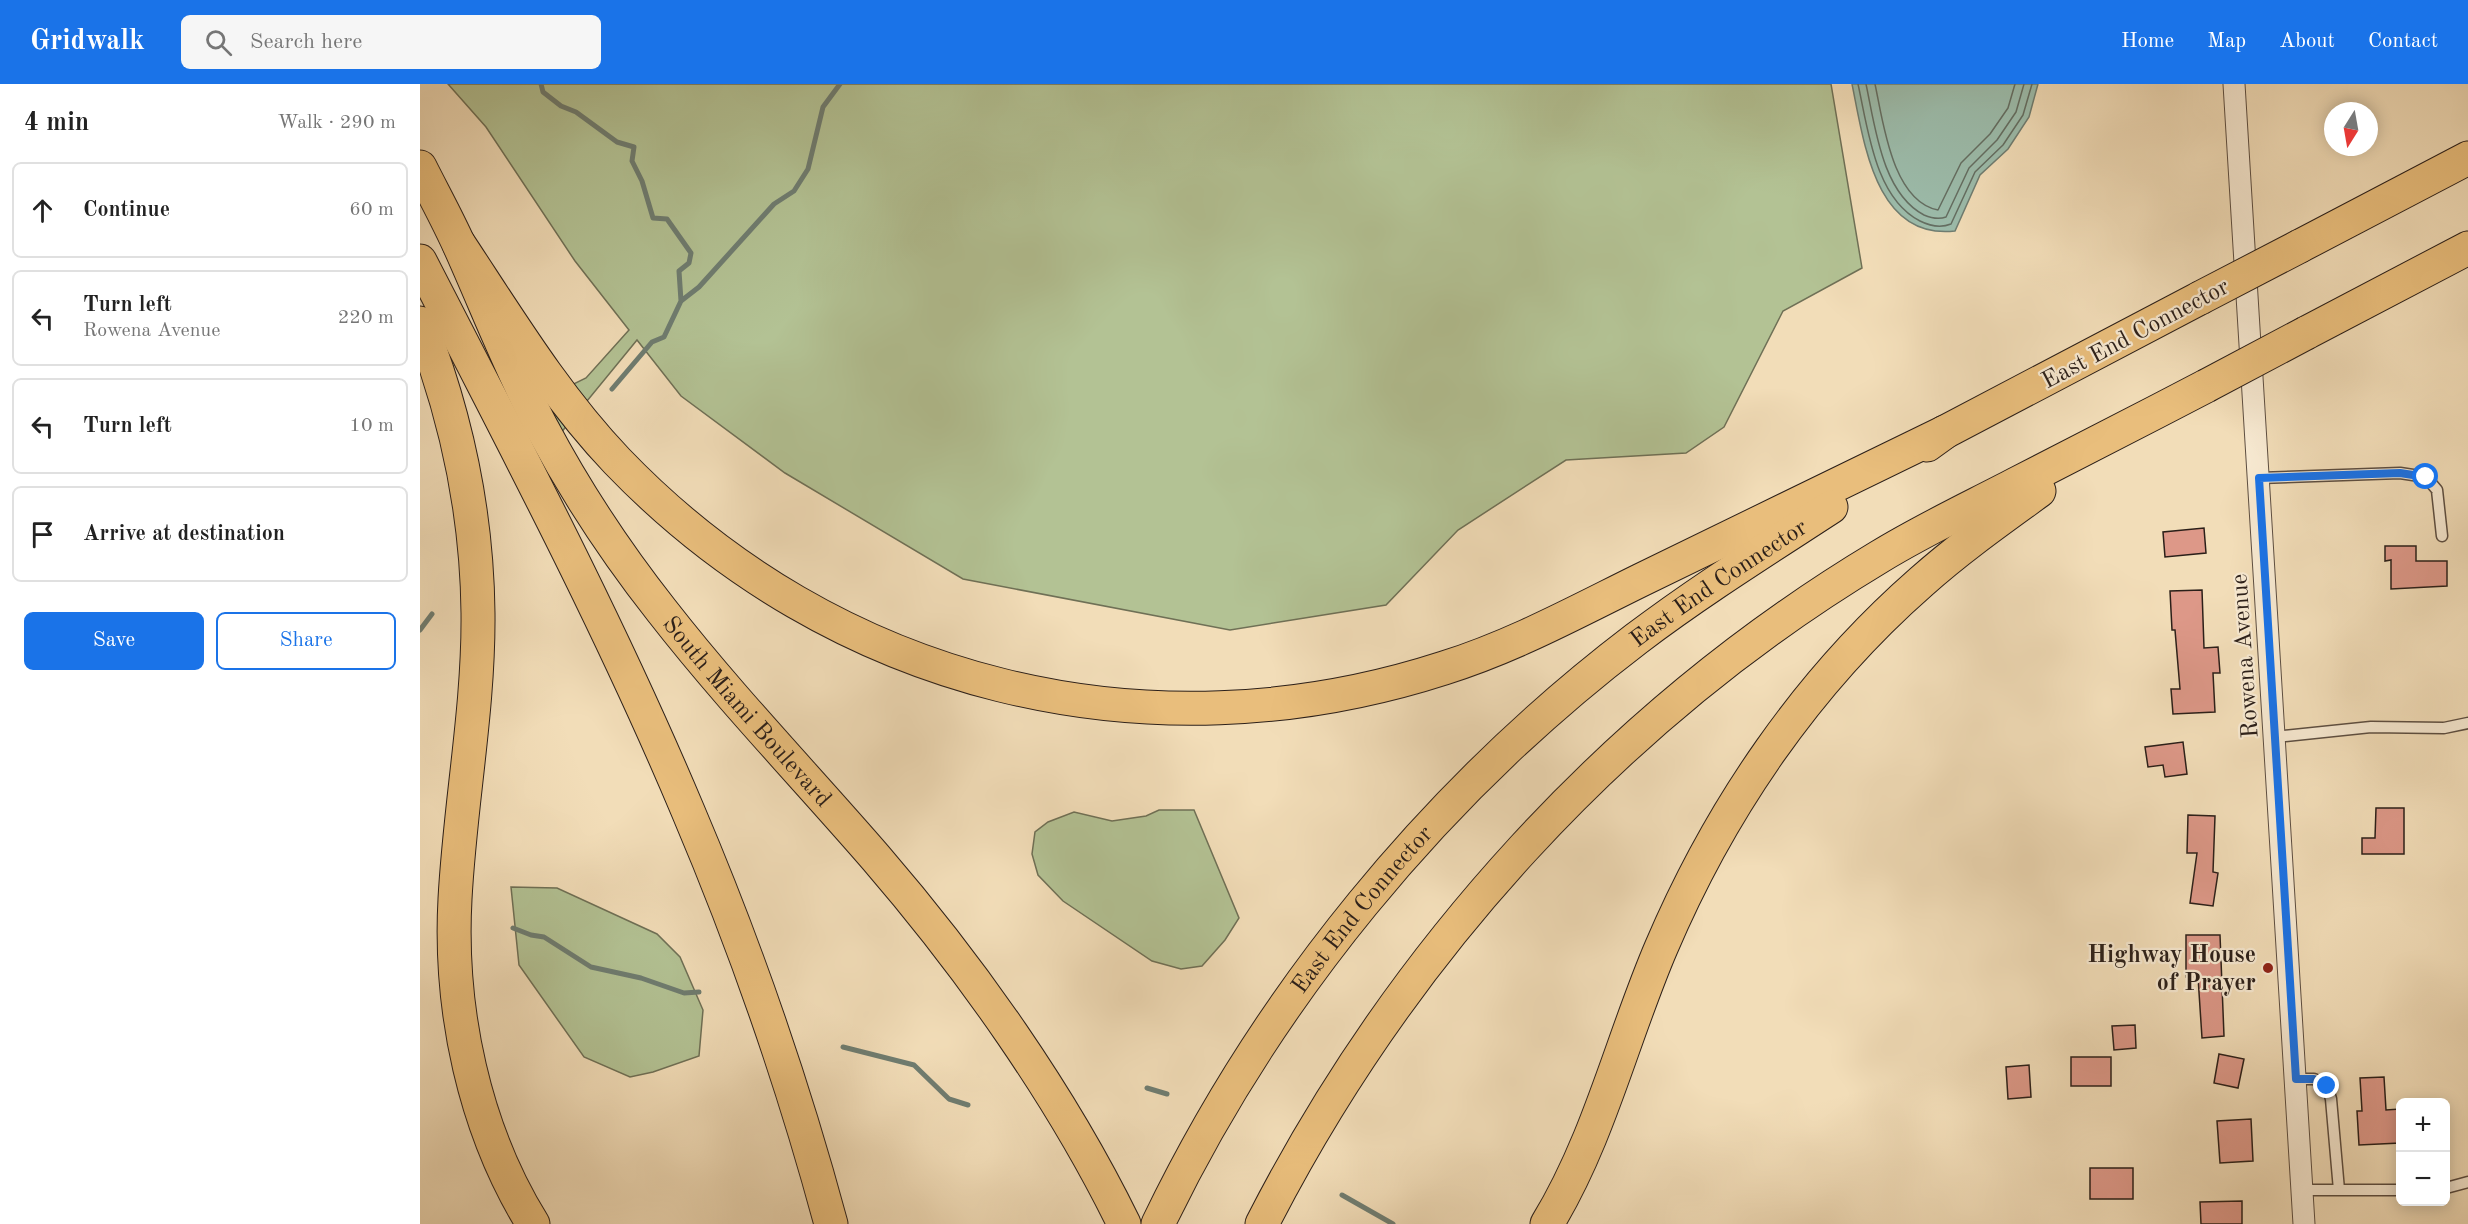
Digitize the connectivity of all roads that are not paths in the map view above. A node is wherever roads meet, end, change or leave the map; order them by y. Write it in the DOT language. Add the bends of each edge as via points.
graph roads {
  1 [pos="2234,84"];
  2 [pos="2468,158"];
  3 [pos="420,166"];
  4 [pos="459,244"];
  5 [pos="2468,248"];
  6 [pos="420,261"];
  7 [pos="420,323"];
  8 [pos="2125,428"];
  9 [pos="1945,432"];
  10 [pos="2259,478"];
  11 [pos="2442,536"];
  12 [pos="2468,723"];
  13 [pos="2275,737"];
  14 [pos="2296,1079"];
  15 [pos="2468,1182"];
  16 [pos="2450,1187"];
  17 [pos="2302,1190"];
  18 [pos="2339,1190"];
  19 [pos="2396,1190"];
  20 [pos="533,1224"];
  21 [pos="831,1224"];
  22 [pos="1124,1224"];
  23 [pos="1158,1224"];
  24 [pos="1262,1224"];
  25 [pos="1547,1224"];
  26 [pos="2304,1224"];
  1 -- 10 [label="street, Rowena Avenue"];
  2 -- 9 [label="highway, East End Connector, bridge"];
  3 -- 4 [label="highway, South Miami Boulevard"];
  4 -- 9 [label="highway" via="536,360 593,434 642,486 737,564 807,609 919,661 989,683 1080,702 1183,710 1286,704 1367,690 1447,668 1562,621"];
  4 -- 22 [label="highway, South Miami Boulevard" via="517,378 598,521 661,610 879,861 979,990 1073,1129"];
  5 -- 8 [label="highway, bridge"];
  6 -- 21 [label="highway" via="585,585 683,799 750,964 802,1120"];
  7 -- 20 [label="highway" via="459,450 477,571 476,693 455,901 456,984 470,1067 482,1108 504,1167"];
  8 -- 24 [label="highway" via="1878,557 1744,649 1621,751 1508,865 1407,989 1318,1121"];
  8 -- 25 [label="highway" via="1984,530 1920,582 1854,647 1781,735 1735,803 1676,912 1587,1143"];
  9 -- 23 [label="highway, East End Connector" via="1636,639 1562,699 1447,808 1338,935 1287,1004 1198,1146"];
  10 -- 11 [label="lane" via="2400,473 2426,477 2437,490"];
  10 -- 13 [label="street, Rowena Avenue"];
  12 -- 13 [label="lane" via="2444,728 2371,728"];
  13 -- 14 [label="street, Rowena Avenue"];
  14 -- 17 [label="street, Rowena Avenue"];
  14 -- 18 [label="lane" via="2314,1079 2327,1086"];
  15 -- 16 [label="lane"];
  17 -- 18 [label="lane"];
  17 -- 26 [label="street, Rowena Avenue"];
  18 -- 19 [label="lane"];
}
